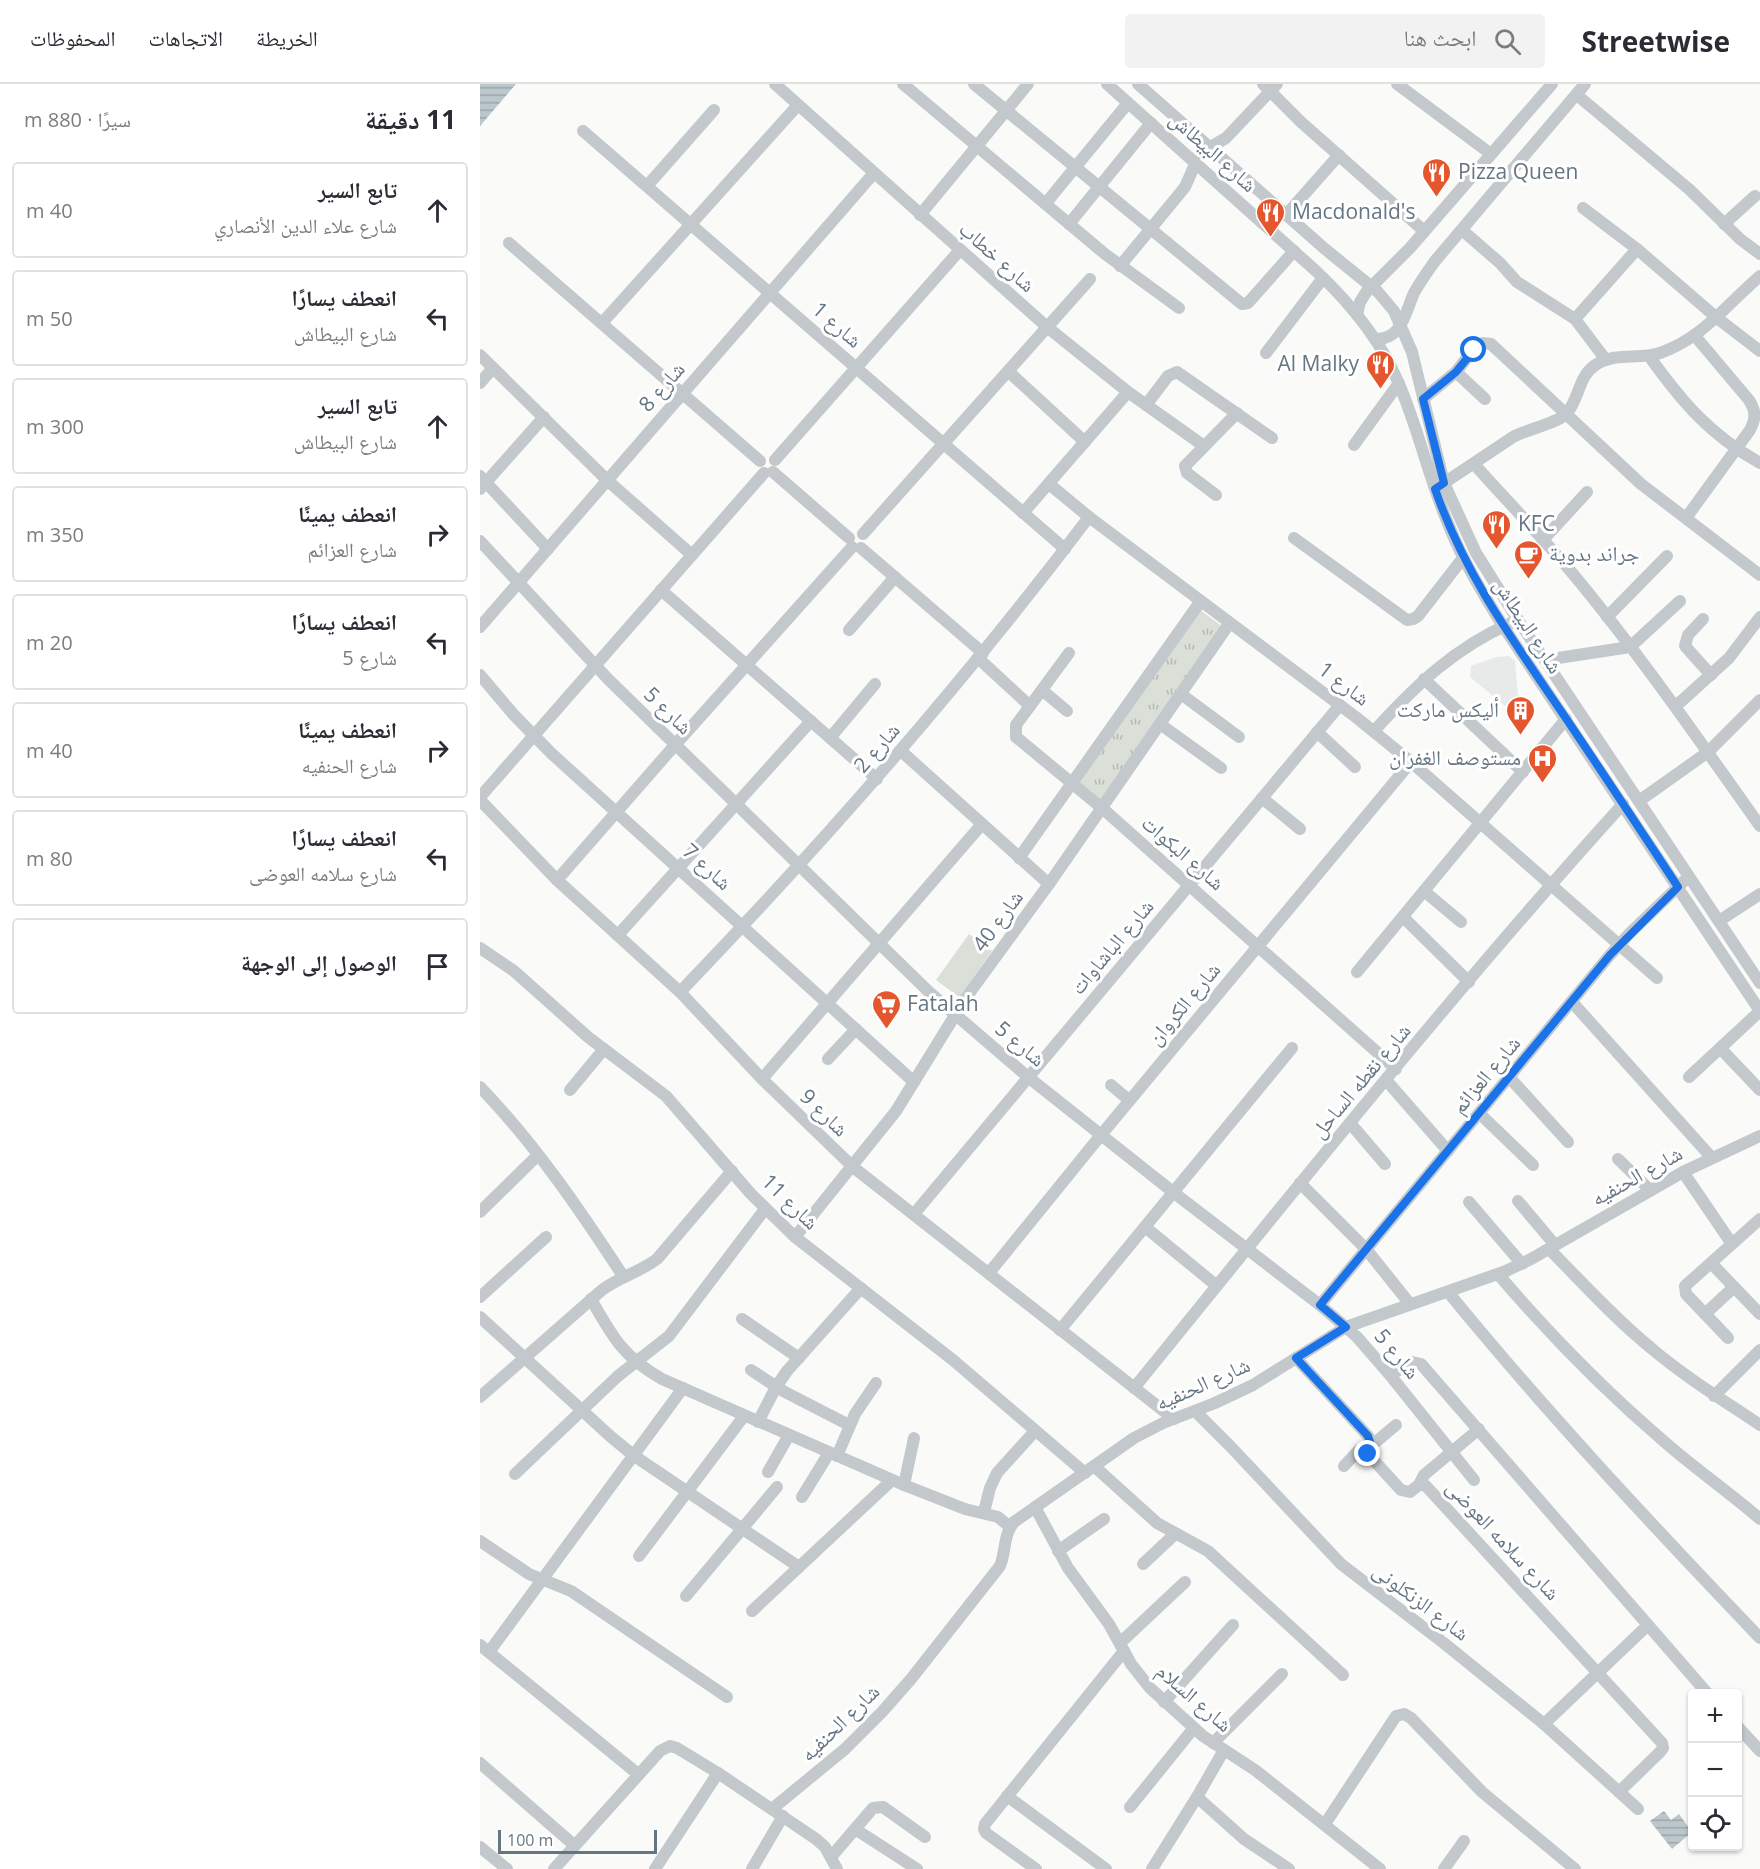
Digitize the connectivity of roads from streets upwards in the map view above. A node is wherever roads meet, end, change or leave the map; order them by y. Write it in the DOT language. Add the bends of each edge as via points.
graph roads {
  1 [pos="775,84"];
  2 [pos="903,84"];
  3 [pos="974,84"];
  4 [pos="1028,84"];
  5 [pos="1107,84"];
  6 [pos="1138,84"];
  7 [pos="1397,84"];
  8 [pos="1552,84"];
  9 [pos="1270,86"];
  10 [pos="1580,88"];
  11 [pos="1128,104"];
  12 [pos="798,105"];
  13 [pos="714,110"];
  14 [pos="1006,111"];
  15 [pos="1151,123"];
  16 [pos="583,131"];
  17 [pos="977,146"];
  18 [pos="1209,147"];
  19 [pos="1491,154"];
  20 [pos="1339,155"];
  21 [pos="1195,163"];
  22 [pos="1076,167"];
  23 [pos="874,173"];
  24 [pos="647,186"];
  25 [pos="1099,187"];
  26 [pos="1755,196"];
  27 [pos="1046,203"];
  28 [pos="1583,208"];
  29 [pos="920,215"];
  30 [pos="1286,215"];
  31 [pos="690,224"];
  32 [pos="1069,224"];
  33 [pos="1724,224"];
  34 [pos="1150,229"];
  35 [pos="1462,230"];
  36 [pos="1424,231"];
  37 [pos="509,243"];
  38 [pos="1637,249"];
  39 [pos="960,250"];
  40 [pos="1294,251"];
  41 [pos="1760,254"];
  42 [pos="1120,266"];
  43 [pos="1760,276"];
  44 [pos="1323,278"];
  45 [pos="1090,279"];
  46 [pos="1372,286"];
  47 [pos="770,293"];
  48 [pos="1179,308"];
  49 [pos="1357,315"];
  50 [pos="1717,318"];
  51 [pos="1575,319"];
  52 [pos="602,323"];
  53 [pos="1402,325"];
  54 [pos="1047,327"];
  55 [pos="1695,336"];
  56 [pos="1375,339"];
  57 [pos="1760,351"];
  58 [pos="1266,353"];
  59 [pos="480,355"];
  60 [pos="1649,356"];
  61 [pos="1606,360"];
  62 [pos="493,368"];
  63 [pos="856,368"];
  64 [pos="1008,371"];
  65 [pos="1456,372"];
  66 [pos="480,383"];
  67 [pos="1399,383"];
  68 [pos="1128,392"];
  69 [pos="683,394"];
  70 [pos="1423,399"];
  71 [pos="1485,399"];
  72 [pos="1146,405"];
  73 [pos="1237,413"];
  74 [pos="1566,414"];
  75 [pos="544,417"];
  76 [pos="1272,438"];
  77 [pos="1085,442"];
  78 [pos="944,444"];
  79 [pos="1354,445"];
  80 [pos="1204,446"];
  81 [pos="1737,449"];
  82 [pos="1760,463"];
  83 [pos="1474,464"];
  84 [pos="768,466"];
  85 [pos="608,480"];
  86 [pos="482,482"];
  87 [pos="1049,484"];
  88 [pos="1440,486"];
  89 [pos="1587,492"];
  90 [pos="1216,495"];
  91 [pos="1023,513"];
  92 [pos="1089,517"];
  93 [pos="1686,518"];
  94 [pos="1294,538"];
  95 [pos="480,541"];
  96 [pos="1542,541"];
  97 [pos="854,544"];
  98 [pos="548,549"];
  99 [pos="1065,549"];
  100 [pos="692,555"];
  101 [pos="1667,556"];
  102 [pos="1463,558"];
  103 [pos="1760,575"];
  104 [pos="895,577"];
  105 [pos="518,583"];
  106 [pos="661,590"];
  107 [pos="1680,601"];
  108 [pos="1200,602"];
  109 [pos="1607,617"];
  110 [pos="1760,617"];
  111 [pos="1703,619"];
  112 [pos="1518,620"];
  113 [pos="1229,624"];
  114 [pos="1503,626"];
  115 [pos="480,627"];
  116 [pos="849,630"];
  117 [pos="1630,646"];
  118 [pos="1069,653"];
  119 [pos="980,656"];
  120 [pos="1545,660"];
  121 [pos="747,665"];
  122 [pos="594,666"];
  123 [pos="480,675"];
  124 [pos="1711,675"];
  125 [pos="1424,679"];
  126 [pos="875,684"];
  127 [pos="1042,690"];
  128 [pos="1180,694"];
  129 [pos="1760,700"];
  130 [pos="1340,705"];
  131 [pos="1030,706"];
  132 [pos="1676,706"];
  133 [pos="1067,711"];
  134 [pos="1566,719"];
  135 [pos="811,721"];
  136 [pos="1160,724"];
  137 [pos="1374,731"];
  138 [pos="1317,732"];
  139 [pos="533,736"];
  140 [pos="1239,737"];
  141 [pos="830,738"];
  142 [pos="675,745"];
  143 [pos="901,751"];
  144 [pos="1708,752"];
  145 [pos="1410,762"];
  146 [pos="1355,767"];
  147 [pos="1221,768"];
  148 [pos="1523,771"];
  149 [pos="877,779"];
  150 [pos="1072,783"];
  151 [pos="480,798"];
  152 [pos="1262,798"];
  153 [pos="1640,801"];
  154 [pos="735,803"];
  155 [pos="1623,804"];
  156 [pos="1102,808"];
  157 [pos="616,812"];
  158 [pos="1480,823"];
  159 [pos="982,824"];
  160 [pos="1760,826"];
  161 [pos="1300,829"];
  162 [pos="1019,858"];
  163 [pos="800,865"];
  164 [pos="678,868"];
  165 [pos="1689,876"];
  166 [pos="557,880"];
  167 [pos="1049,884"];
  168 [pos="1190,885"];
  169 [pos="1551,885"];
  170 [pos="1678,887"];
  171 [pos="1424,891"];
  172 [pos="1760,894"];
  173 [pos="1403,917"];
  174 [pos="1719,921"];
  175 [pos="1461,922"];
  176 [pos="743,926"];
  177 [pos="618,935"];
  178 [pos="878,944"];
  179 [pos="1619,945"];
  180 [pos="1259,946"];
  181 [pos="480,948"];
  182 [pos="1357,972"];
  183 [pos="1657,978"];
  184 [pos="1759,978"];
  185 [pos="1469,982"];
  186 [pos="680,992"];
  187 [pos="1572,1002"];
  188 [pos="827,1004"];
  189 [pos="1760,1011"];
  190 [pos="955,1014"];
  191 [pos="856,1029"];
  192 [pos="1292,1048"];
  193 [pos="1720,1048"];
  194 [pos="604,1049"];
  195 [pos="828,1059"];
  196 [pos="1396,1069"];
  197 [pos="1028,1077"];
  198 [pos="1509,1077"];
  199 [pos="1689,1077"];
  200 [pos="762,1079"];
  201 [pos="1386,1080"];
  202 [pos="914,1082"];
  203 [pos="1111,1085"];
  204 [pos="480,1087"];
  205 [pos="570,1090"];
  206 [pos="1760,1090"];
  207 [pos="490,1097"];
  208 [pos="1129,1100"];
  209 [pos="480,1107"];
  210 [pos="1479,1113"];
  211 [pos="1350,1124"];
  212 [pos="1101,1135"];
  213 [pos="1760,1136"];
  214 [pos="1568,1143"];
  215 [pos="1448,1151"];
  216 [pos="538,1155"];
  217 [pos="1712,1158"];
  218 [pos="1618,1159"];
  219 [pos="1384,1164"];
  220 [pos="1533,1165"];
  221 [pos="853,1167"];
  222 [pos="732,1172"];
  223 [pos="1683,1172"];
  224 [pos="1300,1183"];
  225 [pos="1650,1190"];
  226 [pos="1173,1192"];
  227 [pos="1518,1200"];
  228 [pos="1469,1202"];
  229 [pos="765,1209"];
  230 [pos="480,1212"];
  231 [pos="914,1214"];
  232 [pos="1760,1219"];
  233 [pos="1144,1227"];
  234 [pos="546,1237"];
  235 [pos="795,1237"];
  236 [pos="1732,1244"];
  237 [pos="1552,1247"];
  238 [pos="1246,1249"];
  239 [pos="1366,1249"];
  240 [pos="1711,1263"];
  241 [pos="1522,1264"];
  242 [pos="989,1273"];
  243 [pos="1498,1274"];
  244 [pos="623,1276"];
  245 [pos="1217,1286"];
  246 [pos="1734,1287"];
  247 [pos="861,1288"];
  248 [pos="1448,1292"];
  249 [pos="480,1298"];
  250 [pos="591,1299"];
  251 [pos="1410,1304"];
  252 [pos="1320,1305"];
  253 [pos="1705,1314"];
  254 [pos="1760,1314"];
  255 [pos="480,1317"];
  256 [pos="742,1319"];
  257 [pos="1346,1327"];
  258 [pos="1060,1330"];
  259 [pos="1728,1338"];
  260 [pos="1760,1350"];
  261 [pos="525,1358"];
  262 [pos="799,1358"];
  263 [pos="1296,1358"];
  264 [pos="635,1362"];
  265 [pos="750,1370"];
  266 [pos="1390,1375"];
  267 [pos="876,1383"];
  268 [pos="776,1387"];
  269 [pos="683,1388"];
  270 [pos="1134,1388"];
  271 [pos="1714,1396"];
  272 [pos="480,1397"];
  273 [pos="582,1411"];
  274 [pos="1195,1411"];
  275 [pos="744,1416"];
  276 [pos="1174,1419"];
  277 [pos="758,1422"];
  278 [pos="849,1425"];
  279 [pos="1396,1425"];
  280 [pos="1760,1425"];
  281 [pos="1479,1429"];
  282 [pos="1035,1431"];
  283 [pos="789,1435"];
  284 [pos="914,1438"];
  285 [pos="1369,1444"];
  286 [pos="1452,1452"];
  287 [pos="833,1454"];
  288 [pos="633,1455"];
  289 [pos="1344,1466"];
  290 [pos="1089,1470"];
  291 [pos="768,1472"];
  292 [pos="514,1474"];
  293 [pos="892,1479"];
  294 [pos="1474,1480"];
  295 [pos="904,1485"];
  296 [pos="1419,1485"];
  297 [pos="777,1486"];
  298 [pos="687,1492"];
  299 [pos="802,1497"];
  300 [pos="1035,1507"];
  301 [pos="984,1512"];
  302 [pos="1758,1513"];
  303 [pos="1104,1519"];
  304 [pos="1010,1527"];
  305 [pos="743,1528"];
  306 [pos="1175,1534"];
  307 [pos="480,1541"];
  308 [pos="1058,1551"];
  309 [pos="639,1556"];
  310 [pos="1143,1564"];
  311 [pos="799,1567"];
  312 [pos="542,1579"];
  313 [pos="1185,1582"];
  314 [pos="686,1596"];
  315 [pos="752,1611"];
  316 [pos="1233,1625"];
  317 [pos="1648,1625"];
  318 [pos="1760,1638"];
  319 [pos="1122,1647"];
  320 [pos="484,1648"];
  321 [pos="1599,1671"];
  322 [pos="1282,1674"];
  323 [pos="1343,1675"];
  324 [pos="1704,1689"];
  325 [pos="727,1697"];
  326 [pos="1164,1702"];
  327 [pos="1544,1724"];
  328 [pos="1194,1729"];
  329 [pos="1742,1732"];
  330 [pos="1218,1746"];
  331 [pos="1760,1750"];
  332 [pos="480,1763"];
  333 [pos="718,1773"];
  334 [pos="638,1774"];
  335 [pos="1619,1791"];
  336 [pos="1007,1796"];
  337 [pos="1197,1797"];
  338 [pos="1130,1807"];
  339 [pos="1638,1809"];
  340 [pos="778,1813"];
  341 [pos="1325,1824"];
  342 [pos="855,1829"];
  343 [pos="925,1837"];
  344 [pos="1464,1841"];
  345 [pos="574,1845"];
  346 [pos="480,1847"];
  347 [pos="831,1857"];
  348 [pos="507,1869"];
  349 [pos="554,1869"];
  350 [pos="655,1869"];
  351 [pos="752,1869"];
  352 [pos="837,1869"];
  353 [pos="917,1869"];
  354 [pos="1036,1869"];
  355 [pos="1106,1869"];
  356 [pos="1152,1869"];
  357 [pos="1288,1869"];
  358 [pos="1380,1869"];
  359 [pos="1444,1869"];
  360 [pos="1575,1869"];
  1 -- 12 [label="street, شارع خطاب"];
  2 -- 17 [label="street"];
  3 -- 14 [label="street"];
  4 -- 14 [label="street"];
  5 -- 11 [label="street, شارع البيطاش"];
  6 -- 18 [label="street, شارع البيطاش"];
  7 -- 19 [label="street"];
  8 -- 19 [label="street"];
  9 -- 18 [label="street" via="1226,138"];
  9 -- 20 [label="street" via="1301,122"];
  10 -- 33 [label="street"];
  10 -- 35 [label="street"];
  11 -- 15 [label="street, شارع البيطاش"];
  11 -- 22 [label="street"];
  12 -- 23 [label="street, شارع خطاب"];
  12 -- 31 [label="street"];
  13 -- 24 [label="street"];
  14 -- 17 [label="street"];
  14 -- 22 [label="street"];
  15 -- 21 [label="street, شارع البيطاش"];
  15 -- 25 [label="street"];
  16 -- 24 [label="street, شارع 1"];
  17 -- 27 [label="street"];
  17 -- 29 [label="street"];
  18 -- 21 [label="street"];
  18 -- 30 [label="street, شارع البيطاش"];
  19 -- 36 [label="street"];
  20 -- 30 [label="street"];
  20 -- 36 [label="street"];
  21 -- 34 [label="street" via="1185,187"];
  21 -- 40 [label="street, شارع البيطاش"];
  22 -- 25 [label="street"];
  22 -- 27 [label="street"];
  23 -- 29 [label="street, شارع خطاب"];
  23 -- 47 [label="street, شارع 8"];
  24 -- 31 [label="street, شارع 1"];
  25 -- 32 [label="street"];
  25 -- 34 [label="street"];
  26 -- 33 [label="street"];
  27 -- 32 [label="street"];
  28 -- 38 [label="street"];
  29 -- 39 [label="street, شارع خطاب"];
  30 -- 46 [label="street, شارع البيطاش"];
  31 -- 47 [label="street, شارع 1"];
  31 -- 52 [label="street"];
  32 -- 42 [label="street"];
  33 -- 41 [label="street"];
  34 -- 40 [label="street" via="1242,304 1248,303"];
  34 -- 42 [label="street"];
  35 -- 51 [label="street" via="1516,282"];
  35 -- 53 [label="street" via="1424,276"];
  36 -- 46 [label="street"];
  37 -- 52 [label="street"];
  38 -- 50 [label="street"];
  38 -- 51 [label="street"];
  39 -- 54 [label="street, شارع خطاب"];
  39 -- 63 [label="street"];
  40 -- 44 [label="street, شارع البيطاش"];
  42 -- 48 [label="street"];
  43 -- 50 [label="street"];
  44 -- 49 [label="street, شارع البيطاش"];
  44 -- 58 [label="street"];
  45 -- 54 [label="street"];
  46 -- 49 [label="street" via="1360,302"];
  46 -- 53 [label="street, شارع البيطاش"];
  47 -- 63 [label="street, شارع 1"];
  47 -- 69 [label="street, شارع 8"];
  49 -- 56 [label="street, شارع البيطاش"];
  50 -- 55 [label="street"];
  50 -- 57 [label="street"];
  51 -- 61 [label="street"];
  52 -- 69 [label="street"];
  53 -- 56 [label="street" via="1388,338"];
  53 -- 70 [label="street, شارع البيطاش"];
  54 -- 64 [label="street"];
  54 -- 68 [label="street, شارع خطاب"];
  55 -- 60 [label="street"];
  55 -- 81 [label="street" via="1753,407 1754,423"];
  56 -- 67 [label="street, شارع البيطاش"];
  59 -- 62 [label="street"];
  60 -- 61 [label="street"];
  60 -- 81 [label="street" via="1690,410"];
  61 -- 74 [label="street" via="1584,377"];
  62 -- 66 [label="street"];
  62 -- 75 [label="street"];
  63 -- 78 [label="street, شارع 1"];
  63 -- 84 [label="street"];
  64 -- 77 [label="street"];
  64 -- 78 [label="street"];
  65 -- 70 [label="street"];
  65 -- 71 [label="street"];
  65 -- 74 [label="street" via="1476,346 1491,344"];
  67 -- 79 [label="street"];
  67 -- 88 [label="street, شارع البيطاش"];
  68 -- 72 [label="street, شارع خطاب"];
  68 -- 77 [label="street"];
  69 -- 84 [label="street"];
  69 -- 85 [label="street, شارع 8"];
  70 -- 88 [label="street, شارع البيطاش"];
  72 -- 73 [label="street" via="1168,376 1177,372"];
  72 -- 80 [label="street, شارع خطاب"];
  73 -- 76 [label="street"];
  73 -- 80 [label="street"];
  74 -- 83 [label="street" via="1557,421 1525,430"];
  74 -- 93 [label="street" via="1641,484"];
  75 -- 85 [label="street"];
  75 -- 86 [label="street"];
  77 -- 87 [label="street"];
  78 -- 91 [label="street, شارع 1"];
  78 -- 97 [label="street" via="863,534 866,540"];
  80 -- 90 [label="street" via="1185,470"];
  81 -- 82 [label="street"];
  81 -- 93 [label="street"];
  83 -- 88 [label="street"];
  83 -- 96 [label="street"];
  84 -- 97 [label="street"];
  84 -- 100 [label="street"];
  85 -- 98 [label="street, شارع 8"];
  85 -- 100 [label="street"];
  86 -- 98 [label="street"];
  87 -- 91 [label="street"];
  87 -- 92 [label="street, شارع 1"];
  88 -- 102 [label="street, شارع البيطاش"];
  88 -- 112 [label="street, شارع البيطاش"];
  89 -- 96 [label="street"];
  91 -- 99 [label="street, شارع 1"];
  92 -- 99 [label="street, شارع 2"];
  92 -- 108 [label="street, شارع 1"];
  93 -- 103 [label="street"];
  94 -- 102 [label="street" via="1407,620 1418,615"];
  95 -- 105 [label="street, شارع 5"];
  96 -- 109 [label="street"];
  97 -- 104 [label="street"];
  97 -- 121 [label="street"];
  98 -- 105 [label="street, شارع 8"];
  99 -- 119 [label="street, شارع 2"];
  100 -- 106 [label="street"];
  101 -- 109 [label="street"];
  102 -- 114 [label="street, شارع البيطاش"];
  104 -- 116 [label="street"];
  104 -- 119 [label="street"];
  105 -- 115 [label="street, شارع 8"];
  105 -- 122 [label="street, شارع 5"];
  106 -- 121 [label="street"];
  106 -- 122 [label="street"];
  107 -- 117 [label="street"];
  108 -- 113 [label="street, شارع 1"];
  108 -- 150 [label="street, شارع 40"];
  109 -- 117 [label="street"];
  110 -- 124 [label="street"];
  111 -- 124 [label="street" via="1688,635 1685,646"];
  112 -- 114 [label="street"];
  112 -- 120 [label="street, شارع البيطاش"];
  113 -- 128 [label="street, شارع 40"];
  113 -- 130 [label="street, شارع 1"];
  114 -- 125 [label="street"];
  114 -- 134 [label="street, شارع البيطاش"];
  117 -- 120 [label="street"];
  117 -- 132 [label="street"];
  118 -- 127 [label="street, شارع البكوات"];
  119 -- 131 [label="street"];
  119 -- 143 [label="street, شارع 2"];
  120 -- 153 [label="street, شارع البيطاش"];
  121 -- 135 [label="street"];
  121 -- 142 [label="street"];
  122 -- 139 [label="street"];
  122 -- 142 [label="street, شارع 5"];
  123 -- 139 [label="street, شارع 7"];
  124 -- 132 [label="street"];
  125 -- 137 [label="street"];
  125 -- 148 [label="street"];
  126 -- 141 [label="street"];
  127 -- 131 [label="street, شارع البكوات"];
  127 -- 133 [label="street"];
  128 -- 136 [label="street, شارع 40"];
  128 -- 140 [label="street"];
  129 -- 144 [label="street"];
  130 -- 137 [label="street, شارع 1"];
  130 -- 138 [label="street, شارع الباشاوات"];
  131 -- 150 [label="street, شارع البكوات" via="1016,725 1016,737"];
  132 -- 144 [label="street"];
  134 -- 148 [label="street"];
  134 -- 155 [label="street, شارع البيطاش"];
  135 -- 141 [label="street"];
  135 -- 154 [label="street"];
  136 -- 147 [label="street"];
  136 -- 156 [label="street, شارع 40"];
  137 -- 145 [label="street, شارع 1"];
  138 -- 146 [label="street"];
  138 -- 152 [label="street, شارع الباشاوات"];
  139 -- 151 [label="street"];
  139 -- 157 [label="street, شارع 7"];
  141 -- 149 [label="street"];
  142 -- 154 [label="street, شارع 5"];
  142 -- 157 [label="street"];
  143 -- 149 [label="street, شارع 2"];
  143 -- 159 [label="street"];
  144 -- 153 [label="street"];
  144 -- 160 [label="street"];
  145 -- 158 [label="street, شارع 1"];
  145 -- 180 [label="street, شارع الكروان"];
  148 -- 158 [label="street"];
  149 -- 163 [label="street, شارع 2"];
  150 -- 156 [label="street, شارع البكوات"];
  150 -- 162 [label="street, شارع 40"];
  151 -- 166 [label="street, شارع 9"];
  152 -- 161 [label="street"];
  152 -- 168 [label="street, شارع الباشاوات"];
  153 -- 165 [label="street, شارع البيطاش"];
  154 -- 163 [label="street, شارع 5"];
  154 -- 164 [label="street"];
  155 -- 169 [label="street, شارع نقطه الساحل"];
  155 -- 170 [label="street, شارع البيطاش"];
  156 -- 167 [label="street, شارع 40"];
  156 -- 168 [label="street, شارع البكوات"];
  157 -- 164 [label="street, شارع 7"];
  157 -- 166 [label="street"];
  158 -- 169 [label="street, شارع 1"];
  158 -- 171 [label="street"];
  159 -- 162 [label="street"];
  159 -- 178 [label="street"];
  162 -- 167 [label="street"];
  163 -- 176 [label="street, شارع 2"];
  163 -- 178 [label="street, شارع 5"];
  164 -- 176 [label="street, شارع 7"];
  164 -- 177 [label="street"];
  165 -- 170 [label="street, شارع العزائم"];
  165 -- 174 [label="street, شارع البيطاش"];
  166 -- 177 [label="street, شارع 9"];
  167 -- 190 [label="street, شارع 40"];
  168 -- 180 [label="street, شارع البكوات"];
  168 -- 197 [label="street, شارع الباشاوات"];
  169 -- 179 [label="street, شارع 1"];
  169 -- 185 [label="street, شارع نقطه الساحل"];
  170 -- 179 [label="street, شارع العزائم"];
  170 -- 189 [label="street, شارع البيطاش"];
  171 -- 173 [label="street"];
  171 -- 175 [label="street"];
  172 -- 174 [label="street"];
  173 -- 182 [label="street"];
  173 -- 185 [label="street"];
  174 -- 184 [label="street, شارع البيطاش"];
  176 -- 186 [label="street, شارع 2"];
  176 -- 188 [label="street, شارع 7"];
  177 -- 186 [label="street, شارع 9"];
  178 -- 188 [label="street"];
  178 -- 190 [label="street, شارع 5"];
  179 -- 183 [label="street, شارع 1"];
  179 -- 187 [label="street, شارع العزائم"];
  180 -- 196 [label="street, شارع البكوات"];
  180 -- 208 [label="street, شارع الكروان"];
  181 -- 194 [label="street, شارع 11" via="514,971"];
  185 -- 196 [label="street, شارع نقطه الساحل"];
  186 -- 200 [label="street, شارع 9"];
  187 -- 198 [label="street, شارع العزائم"];
  187 -- 217 [label="street"];
  188 -- 191 [label="street, شارع 7"];
  188 -- 200 [label="street"];
  189 -- 193 [label="street"];
  190 -- 197 [label="street, شارع 5"];
  190 -- 202 [label="street, شارع 40"];
  191 -- 195 [label="street"];
  191 -- 202 [label="street, شارع 7"];
  192 -- 226 [label="street"];
  193 -- 199 [label="street"];
  193 -- 206 [label="street"];
  194 -- 205 [label="street"];
  194 -- 222 [label="street, شارع 11" via="666,1096"];
  196 -- 201 [label="street, شارع نقطه الساحل"];
  197 -- 212 [label="street, شارع 5"];
  197 -- 231 [label="street, شارع الباشاوات"];
  198 -- 210 [label="street, شارع العزائم"];
  198 -- 214 [label="street"];
  200 -- 221 [label="street, شارع 9"];
  201 -- 211 [label="street, شارع نقطه الساحل"];
  201 -- 215 [label="street"];
  202 -- 221 [label="street, شارع 40"];
  203 -- 208 [label="street"];
  204 -- 207 [label="street"];
  207 -- 209 [label="street"];
  207 -- 216 [label="street"];
  208 -- 212 [label="street, شارع الكروان"];
  210 -- 215 [label="street, شارع العزائم"];
  210 -- 220 [label="street"];
  211 -- 219 [label="street"];
  211 -- 224 [label="street, شارع نقطه الساحل"];
  212 -- 226 [label="street, شارع 5"];
  212 -- 242 [label="street, شارع الكروان"];
  213 -- 217 [label="street, شارع الحنفيه"];
  215 -- 239 [label="street, شارع العزائم"];
  216 -- 230 [label="street"];
  216 -- 244 [label="street"];
  217 -- 223 [label="street, شارع الحنفيه"];
  218 -- 225 [label="street"];
  221 -- 231 [label="street, شارع 9"];
  221 -- 235 [label="street, شارع 40"];
  222 -- 229 [label="street, شارع 11"];
  222 -- 244 [label="street" via="657,1259"];
  223 -- 225 [label="street, شارع الحنفيه"];
  223 -- 236 [label="street"];
  224 -- 238 [label="street, شارع نقطه الساحل"];
  224 -- 239 [label="street"];
  225 -- 237 [label="street, شارع الحنفيه"];
  226 -- 233 [label="street"];
  226 -- 238 [label="street, شارع 5"];
  227 -- 237 [label="street"];
  228 -- 241 [label="street"];
  229 -- 235 [label="street, شارع 11"];
  229 -- 264 [label="street" via="669,1336"];
  231 -- 242 [label="street, شارع 9"];
  232 -- 236 [label="street"];
  233 -- 245 [label="street"];
  233 -- 258 [label="street"];
  234 -- 249 [label="street"];
  235 -- 247 [label="street, شارع 11"];
  236 -- 240 [label="street"];
  237 -- 241 [label="street, شارع الحنفيه"];
  237 -- 271 [label="street" via="1622,1324"];
  238 -- 245 [label="street, شارع نقطه الساحل"];
  238 -- 252 [label="street, شارع 5"];
  239 -- 251 [label="street"];
  239 -- 252 [label="street, شارع العزائم"];
  240 -- 246 [label="street"];
  240 -- 253 [label="street" via="1684,1288"];
  241 -- 243 [label="street, شارع الحنفيه"];
  242 -- 258 [label="street, شارع 9"];
  243 -- 248 [label="street, شارع الحنفيه"];
  243 -- 302 [label="street" via="1571,1355 1639,1419 1697,1470"];
  244 -- 250 [label="street"];
  245 -- 270 [label="street, شارع نقطه الساحل"];
  246 -- 253 [label="street"];
  246 -- 254 [label="street"];
  247 -- 262 [label="street"];
  247 -- 282 [label="street, شارع 11"];
  248 -- 251 [label="street, شارع الحنفيه"];
  248 -- 318 [label="street" via="1646,1518"];
  250 -- 261 [label="street"];
  250 -- 264 [label="street"];
  251 -- 257 [label="street, شارع الحنفيه"];
  252 -- 257 [label="street, شارع 5"];
  253 -- 259 [label="street"];
  255 -- 261 [label="street"];
  256 -- 262 [label="street"];
  257 -- 263 [label="street, شارع الحنفيه"];
  257 -- 266 [label="street, شارع 5"];
  258 -- 270 [label="street, شارع 9"];
  260 -- 271 [label="street"];
  261 -- 272 [label="street"];
  261 -- 273 [label="street"];
  262 -- 268 [label="street"];
  263 -- 274 [label="street, شارع الحنفيه" via="1253,1385"];
  263 -- 285 [label="street, شارع سلامه العوضى" via="1368,1436"];
  264 -- 269 [label="street"];
  264 -- 273 [label="street"];
  265 -- 268 [label="street"];
  266 -- 281 [label="street" via="1412,1362 1421,1364"];
  266 -- 286 [label="street, شارع 5"];
  267 -- 278 [label="street"];
  268 -- 277 [label="street"];
  268 -- 278 [label="street"];
  269 -- 275 [label="street"];
  269 -- 288 [label="street"];
  270 -- 276 [label="street, شارع 9"];
  271 -- 280 [label="street"];
  273 -- 288 [label="street"];
  273 -- 292 [label="street"];
  274 -- 276 [label="street, شارع الحنفيه"];
  274 -- 327 [label="street, شارع الزنكلونى" via="1341,1564"];
  275 -- 277 [label="street"];
  275 -- 298 [label="street"];
  276 -- 290 [label="street, شارع الحنفيه" via="1134,1438"];
  277 -- 283 [label="street"];
  278 -- 287 [label="street"];
  279 -- 285 [label="street"];
  281 -- 286 [label="street"];
  281 -- 317 [label="street"];
  282 -- 290 [label="street, شارع 11"];
  282 -- 301 [label="street" via="997,1473"];
  283 -- 287 [label="street"];
  283 -- 291 [label="street"];
  284 -- 295 [label="street"];
  285 -- 289 [label="street"];
  285 -- 296 [label="street, شارع سلامه العوضى" via="1368,1454 1401,1490 1408,1492"];
  286 -- 294 [label="street, شارع 5"];
  286 -- 296 [label="street" via="1424,1475"];
  287 -- 293 [label="street"];
  287 -- 299 [label="street"];
  288 -- 298 [label="street"];
  288 -- 312 [label="street"];
  290 -- 300 [label="street, شارع الحنفيه"];
  290 -- 306 [label="street, شارع 11"];
  293 -- 295 [label="street"];
  293 -- 311 [label="street"];
  295 -- 301 [label="street" via="964,1509"];
  296 -- 321 [label="street, شارع سلامه العوضى" via="1426,1486"];
  297 -- 305 [label="street"];
  298 -- 305 [label="street"];
  298 -- 309 [label="street"];
  300 -- 304 [label="street, شارع الحنفيه"];
  300 -- 308 [label="street, شارع السلام"];
  301 -- 304 [label="street"];
  303 -- 308 [label="street"];
  304 -- 340 [label="street, شارع الحنفيه" via="1000,1566 911,1679 867,1728"];
  305 -- 311 [label="street"];
  305 -- 314 [label="street"];
  306 -- 310 [label="street"];
  306 -- 323 [label="street, شارع 11" via="1208,1551"];
  307 -- 312 [label="street" via="516,1567"];
  308 -- 319 [label="street, شارع السلام"];
  311 -- 315 [label="street"];
  312 -- 320 [label="street"];
  312 -- 325 [label="street" via="584,1600"];
  313 -- 319 [label="street"];
  316 -- 326 [label="street"];
  317 -- 321 [label="street"];
  317 -- 324 [label="street"];
  319 -- 326 [label="street, شارع السلام" via="1140,1676"];
  319 -- 336 [label="street"];
  320 -- 334 [label="street"];
  321 -- 327 [label="street"];
  321 -- 335 [label="street, شارع سلامه العوضى" via="1664,1746"];
  322 -- 330 [label="street"];
  326 -- 328 [label="street, شارع السلام"];
  327 -- 335 [label="street, شارع الزنكلونى"];
  328 -- 330 [label="street, شارع السلام"];
  328 -- 338 [label="street"];
  329 -- 331 [label="street"];
  330 -- 337 [label="street"];
  330 -- 341 [label="street, شارع السلام"];
  332 -- 345 [label="street"];
  333 -- 334 [label="street" via="670,1746"];
  333 -- 340 [label="street"];
  333 -- 350 [label="street"];
  334 -- 345 [label="street"];
  335 -- 339 [label="street, شارع الزنكلونى"];
  336 -- 354 [label="street" via="985,1824 984,1831"];
  336 -- 355 [label="street"];
  337 -- 356 [label="street"];
  337 -- 357 [label="street" via="1238,1835"];
  340 -- 347 [label="street" via="816,1839"];
  340 -- 351 [label="street"];
  341 -- 358 [label="street, شارع السلام"];
  341 -- 360 [label="street" via="1396,1716 1404,1714 1482,1792"];
  342 -- 343 [label="street" via="873,1808 880,1806"];
  342 -- 347 [label="street"];
  342 -- 353 [label="street"];
  344 -- 359 [label="street"];
  345 -- 349 [label="street"];
  346 -- 348 [label="street"];
  347 -- 352 [label="street"];
}
